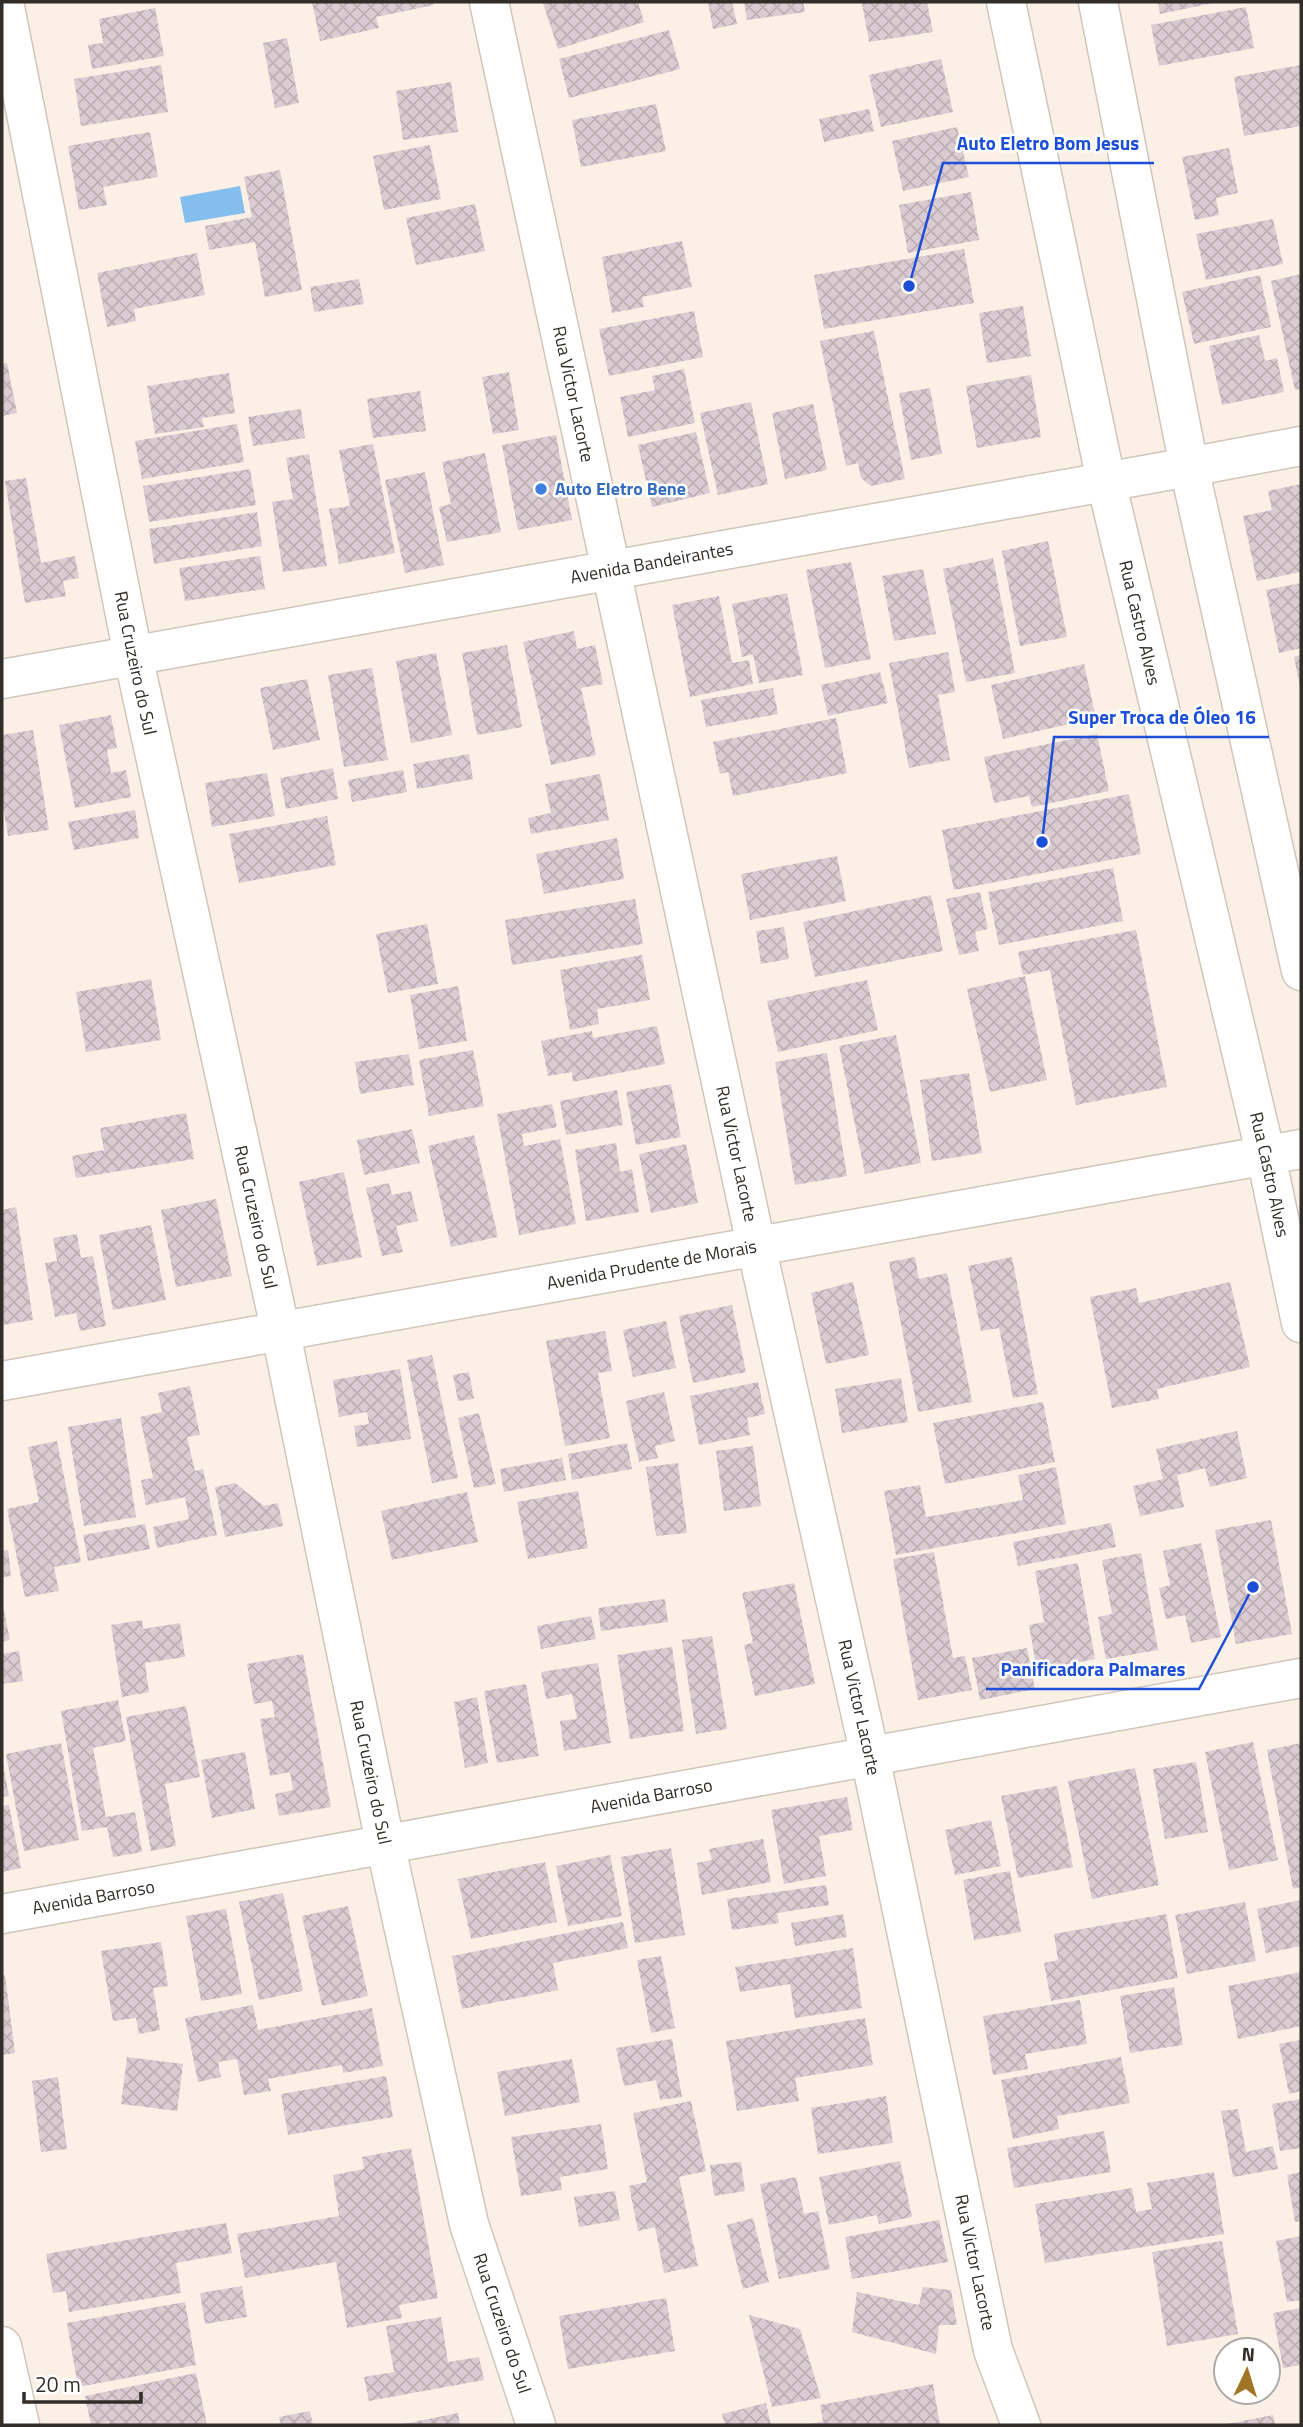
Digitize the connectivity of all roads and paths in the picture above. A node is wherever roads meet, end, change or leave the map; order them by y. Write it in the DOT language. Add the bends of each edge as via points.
graph roads {
  1 [pos="4,2"];
  2 [pos="489,2"];
  3 [pos="1006,2"];
  4 [pos="1098,2"];
  5 [pos="1301,446"];
  6 [pos="1189,467"];
  7 [pos="1106,481"];
  8 [pos="612,570"];
  9 [pos="133,655"];
  10 [pos="2,680"];
  11 [pos="1301,971"];
  12 [pos="1284,1153"];
  13 [pos="756,1245"];
  14 [pos="1301,1323"];
  15 [pos="281,1333"];
  16 [pos="2,1381"];
  17 [pos="1301,1678"];
  18 [pos="870,1756"];
  19 [pos="385,1843"];
  20 [pos="2,1914"];
  21 [pos="2,2346"];
  22 [pos="20,2425"];
  23 [pos="536,2425"];
  24 [pos="1021,2425"];
  1 -- 9 [label="street, Rua Cruzeiro do Sul"];
  2 -- 8 [label="street, Rua Victor Lacorte"];
  3 -- 7 [label="street, Rua Castro Alves"];
  4 -- 6 [label="street"];
  5 -- 6 [label="street, Avenida Bandeirantes"];
  6 -- 7 [label="street, Avenida Bandeirantes"];
  6 -- 11 [label="street"];
  7 -- 8 [label="street, Avenida Bandeirantes"];
  7 -- 12 [label="street, Rua Castro Alves"];
  8 -- 9 [label="street, Avenida Bandeirantes"];
  8 -- 13 [label="street, Rua Victor Lacorte"];
  9 -- 10 [label="street, Avenida Bandeirantes"];
  9 -- 15 [label="street, Rua Cruzeiro do Sul"];
  12 -- 13 [label="street, Avenida Prudente de Morais"];
  12 -- 14 [label="street, Rua Castro Alves"];
  13 -- 15 [label="street, Avenida Prudente de Morais"];
  13 -- 18 [label="street, Rua Victor Lacorte"];
  15 -- 16 [label="street, Avenida Prudente de Morais"];
  15 -- 19 [label="street, Rua Cruzeiro do Sul"];
  17 -- 18 [label="street, Avenida Barroso"];
  18 -- 19 [label="street, Avenida Barroso"];
  18 -- 24 [label="street, Rua Victor Lacorte" via="993,2350"];
  19 -- 20 [label="street, Avenida Barroso"];
  19 -- 23 [label="street, Rua Cruzeiro do Sul" via="469,2224"];
  21 -- 22 [label="street"];
}
